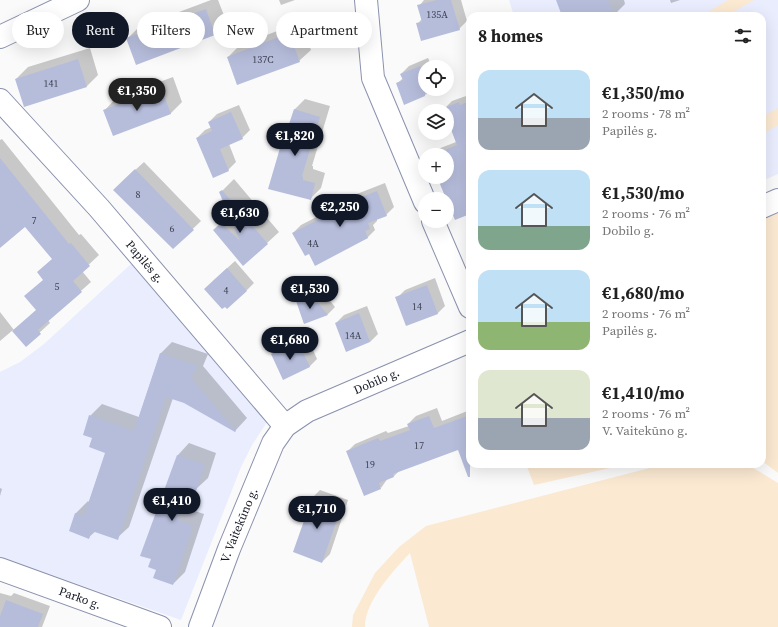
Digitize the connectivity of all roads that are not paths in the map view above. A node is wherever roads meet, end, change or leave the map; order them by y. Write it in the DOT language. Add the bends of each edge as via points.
graph roads {
  1 [pos="78,0"];
  2 [pos="366,0"];
  3 [pos="0,37"];
  4 [pos="0,100"];
  5 [pos="421,192"];
  6 [pos="778,200"];
  7 [pos="766,206"];
  8 [pos="436,228"];
  9 [pos="466,298"];
  10 [pos="466,343"];
  11 [pos="285,426"];
  12 [pos="0,569"];
  13 [pos="160,627"];
  14 [pos="200,627"];
  1 -- 3 [label="street"];
  2 -- 5 [label="street" via="373,78"];
  4 -- 11 [label="street, Papilės g." via="99,208"];
  6 -- 7 [label="street"];
  8 -- 9 [label="street"];
  10 -- 11 [label="street, Dobilo g." via="307,411"];
  11 -- 14 [label="street, V. Vaitekūno g." via="270,450"];
  12 -- 13 [label="street, Parko g."];
}
